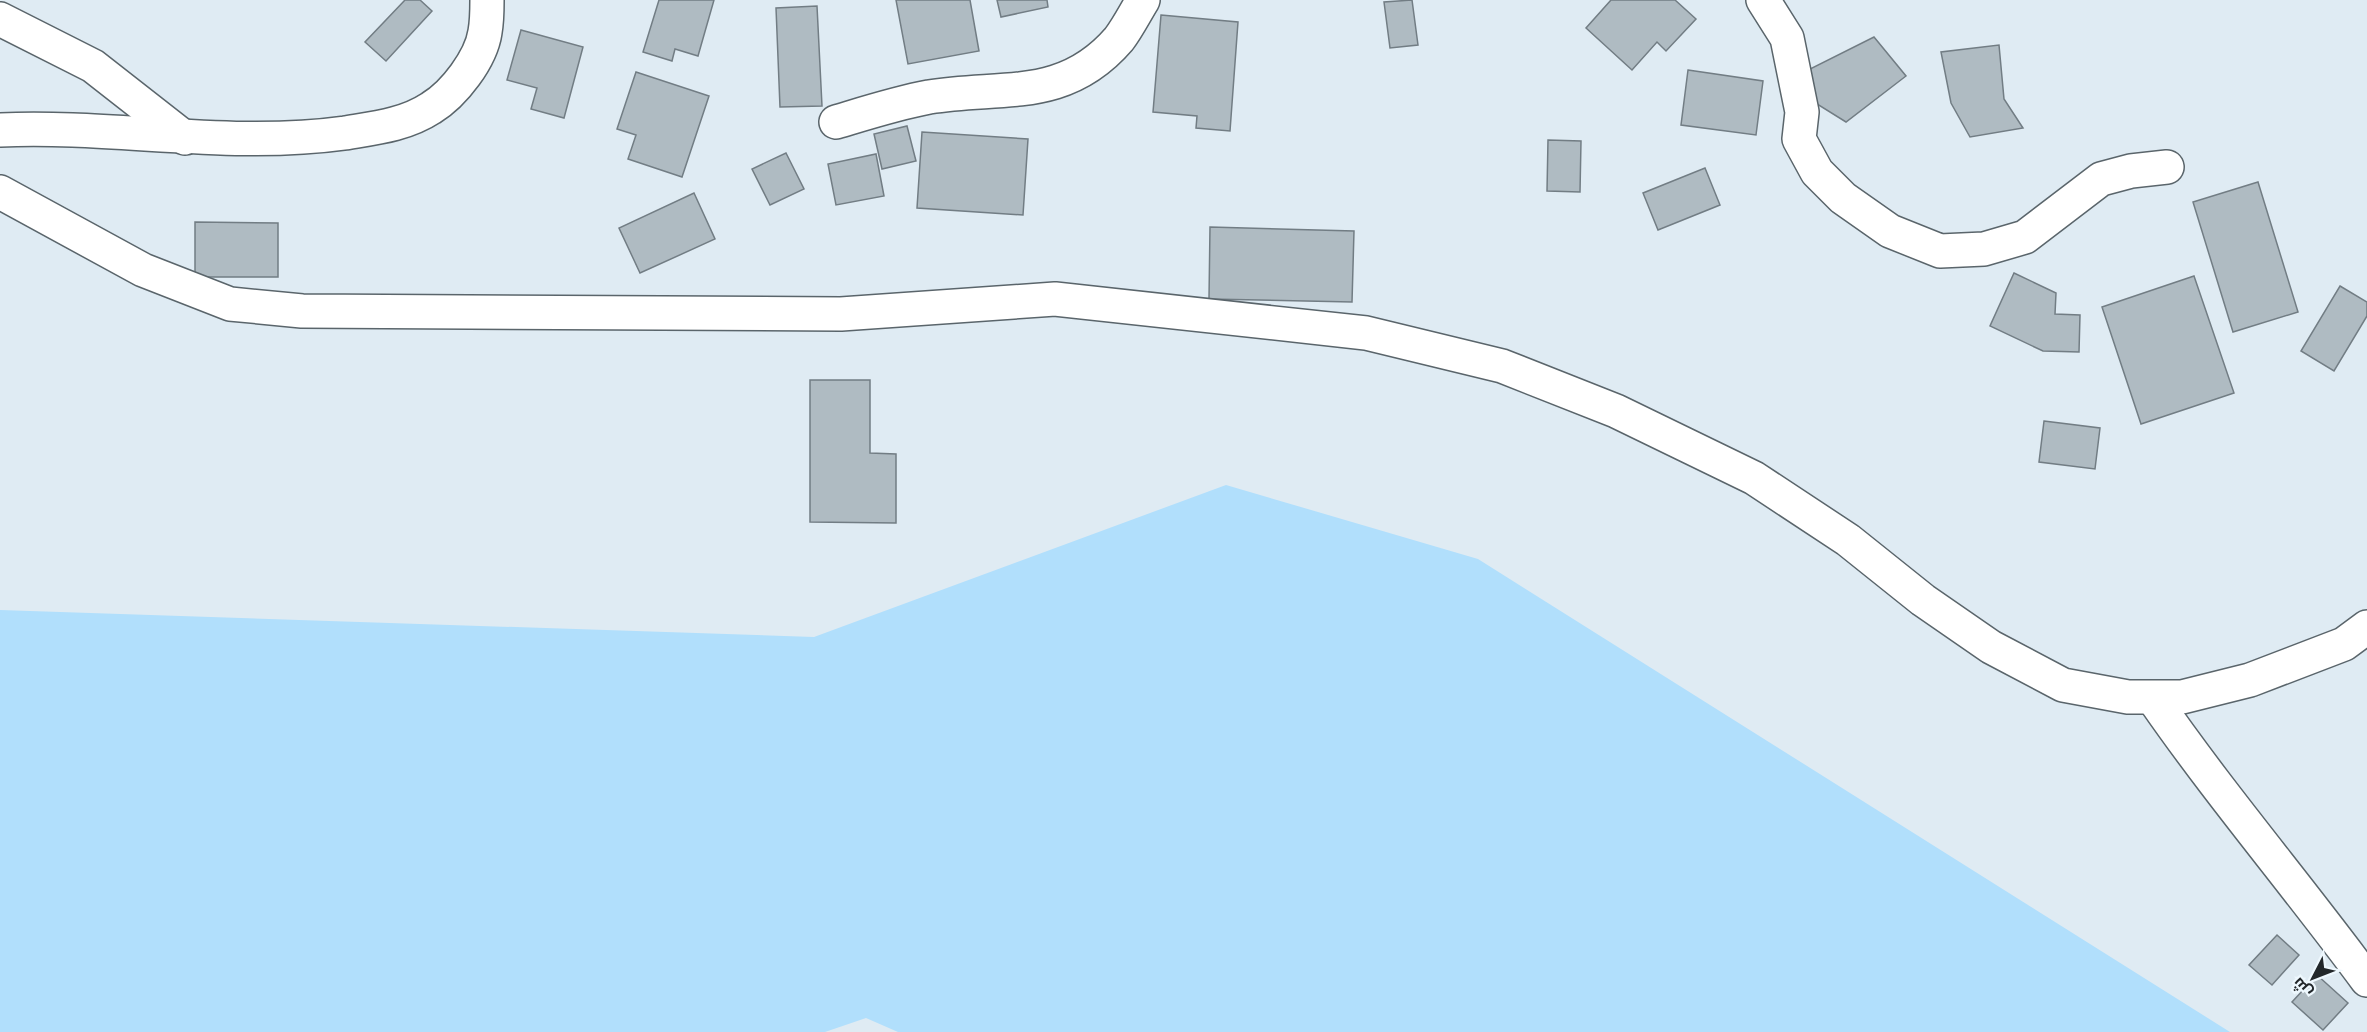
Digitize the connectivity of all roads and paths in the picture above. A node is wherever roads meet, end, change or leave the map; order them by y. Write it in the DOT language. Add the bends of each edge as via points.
graph roads {
  1 [pos="487,0"];
  2 [pos="1143,0"];
  3 [pos="1764,0"];
  4 [pos="0,19"];
  5 [pos="836,122"];
  6 [pos="0,130"];
  7 [pos="185,138"];
  8 [pos="2168,167"];
  9 [pos="0,192"];
  10 [pos="2367,627"];
  11 [pos="2153,698"];
  12 [pos="2367,980"];
  1 -- 7 [label="street" via="485,34 465,77 432,108 392,126 301,139"];
  2 -- 5 [label="street" via="1120,37 1100,58 1057,83 1025,90 929,97"];
  3 -- 8 [label="street" via="1787,38 1802,112 1799,140 1817,172 1843,198 1890,231 1940,251 1984,249 2025,237 2101,179"];
  4 -- 7 [label="street" via="93,66"];
  6 -- 7 [label="street" via="55,128"];
  9 -- 11 [label="street" via="143,270 230,304 302,311 840,314 1055,299 1366,333 1502,366 1616,411 1754,478 1848,540 1923,600 1991,647 2063,685"];
  10 -- 11 [label="street" via="2344,644 2250,680 2182,697"];
  11 -- 12 [label="street" via="2196,761 2300,889"];
}
